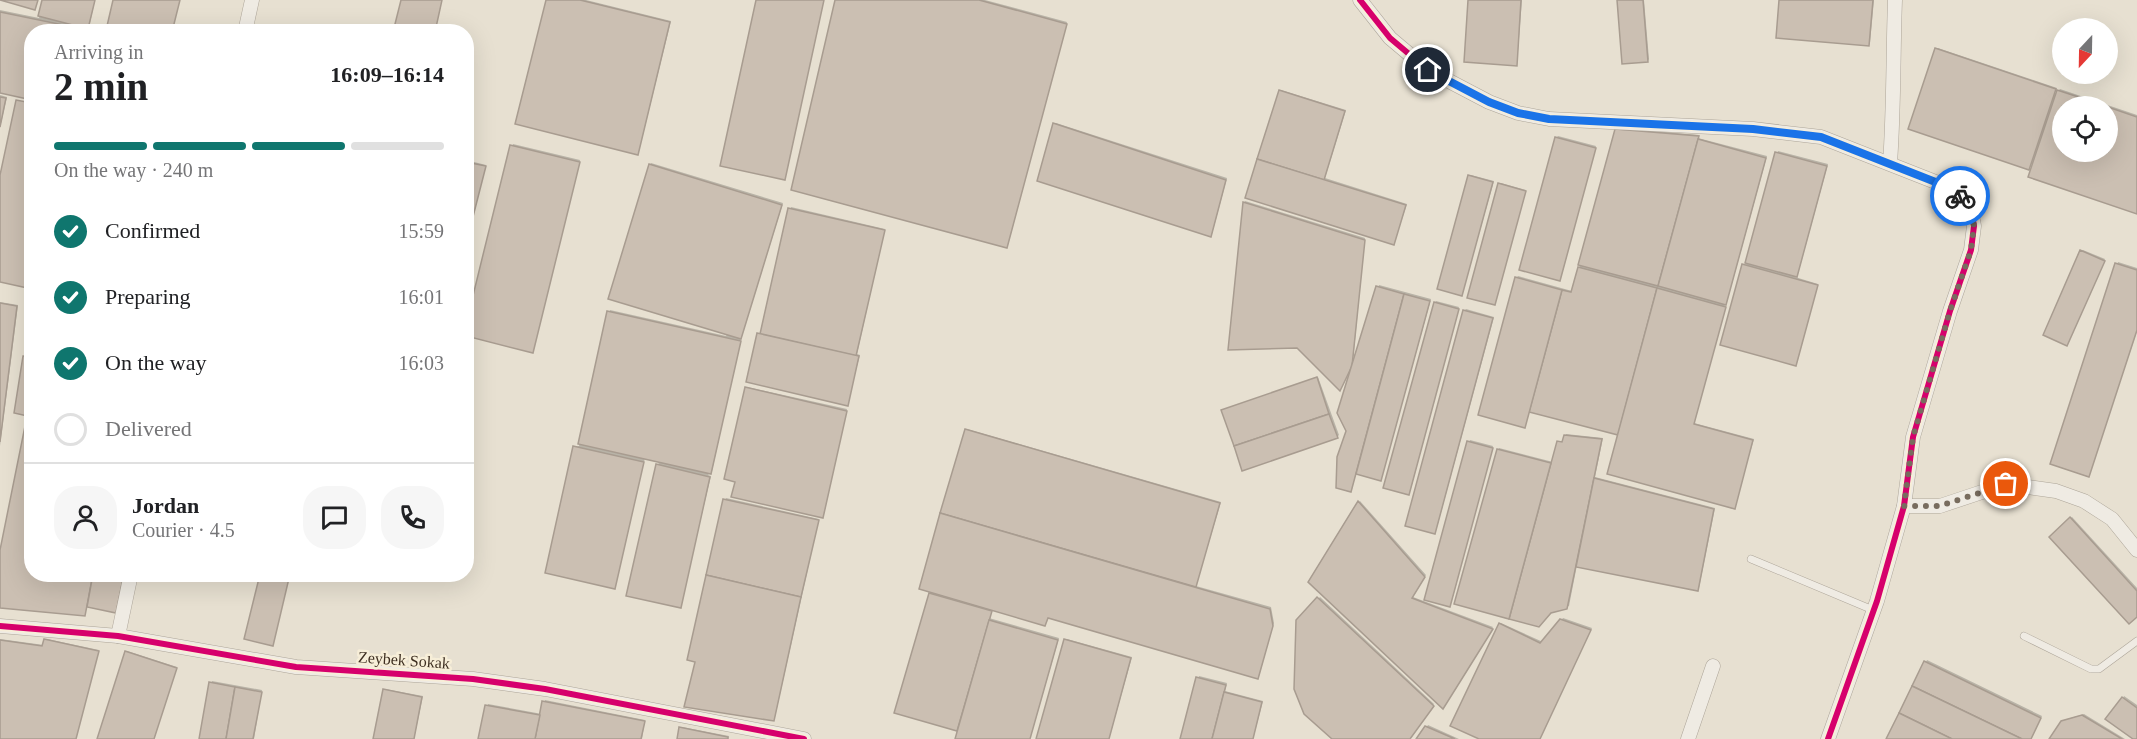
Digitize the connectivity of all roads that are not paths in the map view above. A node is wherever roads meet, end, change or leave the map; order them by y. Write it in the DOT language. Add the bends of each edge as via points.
graph roads {
  1 [pos="252,0"];
  2 [pos="1360,0"];
  3 [pos="1895,0"];
  4 [pos="247,24"];
  5 [pos="1890,163"];
  6 [pos="1904,506"];
  7 [pos="2137,550"];
  8 [pos="1751,559"];
  9 [pos="129,582"];
  10 [pos="1874,610"];
  11 [pos="0,626"];
  12 [pos="118,636"];
  13 [pos="2024,636"];
  14 [pos="2137,641"];
  15 [pos="1713,666"];
  16 [pos="804,739"];
  17 [pos="1688,739"];
  18 [pos="1828,739"];
  1 -- 4 [label="street"];
  2 -- 5 [label="street" via="1390,39 1428,70 1518,113 1549,119 1753,129 1821,137"];
  3 -- 5 [label="street"];
  5 -- 6 [label="street" via="1962,197 1971,210 1974,226 1971,250 1913,437"];
  6 -- 7 [label="street" via="1940,506 2006,484 2056,491 2084,501 2112,519"];
  6 -- 10 [label="street"];
  8 -- 10 [label="lane"];
  9 -- 12 [label="street"];
  10 -- 18 [label="street"];
  11 -- 12 [label="street, Zeybek Sokak"];
  12 -- 16 [label="street, Zeybek Sokak" via="296,668 473,678"];
  13 -- 14 [label="lane" via="2091,669 2099,669"];
  15 -- 17 [label="street"];
}
